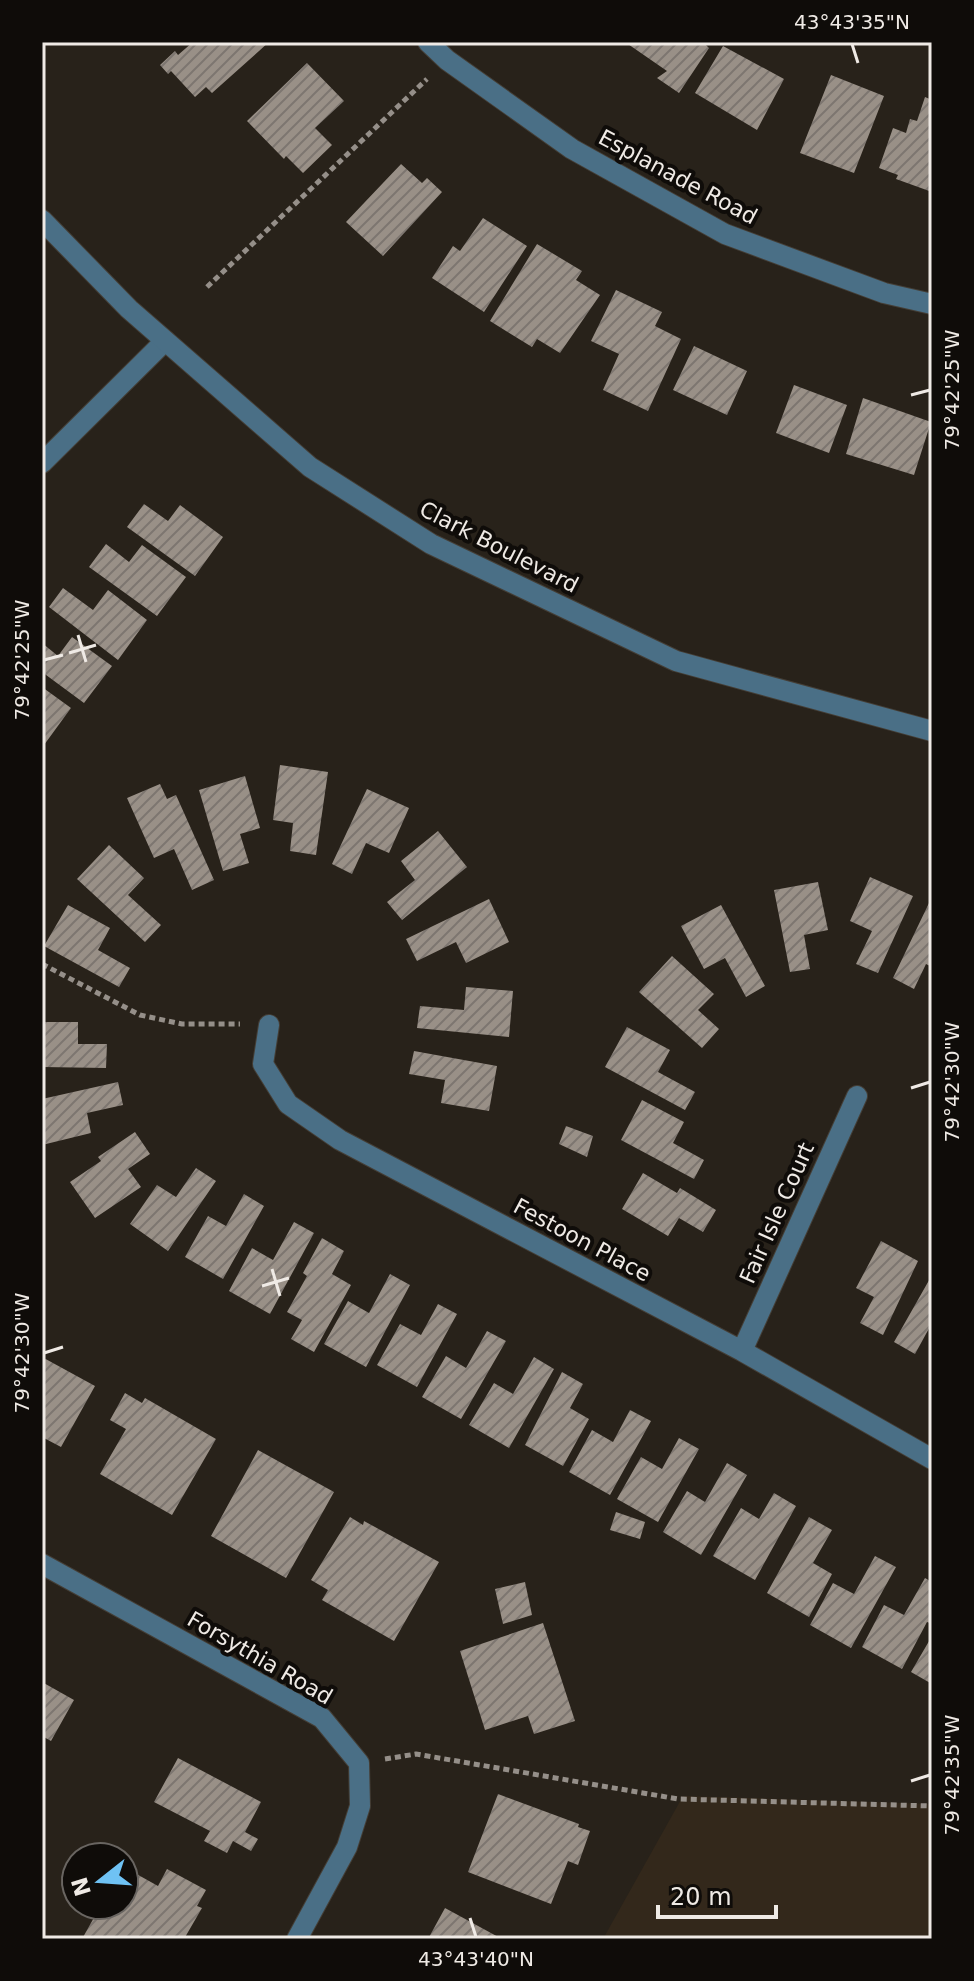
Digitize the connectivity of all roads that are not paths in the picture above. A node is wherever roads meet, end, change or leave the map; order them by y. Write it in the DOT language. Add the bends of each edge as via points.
graph roads {
  1 [pos="428,42"];
  2 [pos="42,220"];
  3 [pos="932,304"];
  4 [pos="165,341"];
  5 [pos="42,463"];
  6 [pos="932,731"];
  7 [pos="269,1025"];
  8 [pos="857,1096"];
  9 [pos="742,1351"];
  10 [pos="932,1459"];
  11 [pos="42,1564"];
  12 [pos="297,1939"];
  1 -- 3 [label="street, Esplanade Road" via="572,149 725,234 884,293"];
  2 -- 4 [label="street, Clark Boulevard"];
  4 -- 5 [label="street"];
  4 -- 6 [label="street, Clark Boulevard" via="310,467 431,544 676,661"];
  7 -- 9 [label="street, Festoon Place" via="263,1064 288,1104 340,1140"];
  8 -- 9 [label="street, Fair Isle Court"];
  9 -- 10 [label="street, Festoon Place"];
  11 -- 12 [label="street, Forsythia Road" via="322,1718 359,1763 360,1806 347,1847"];
}
